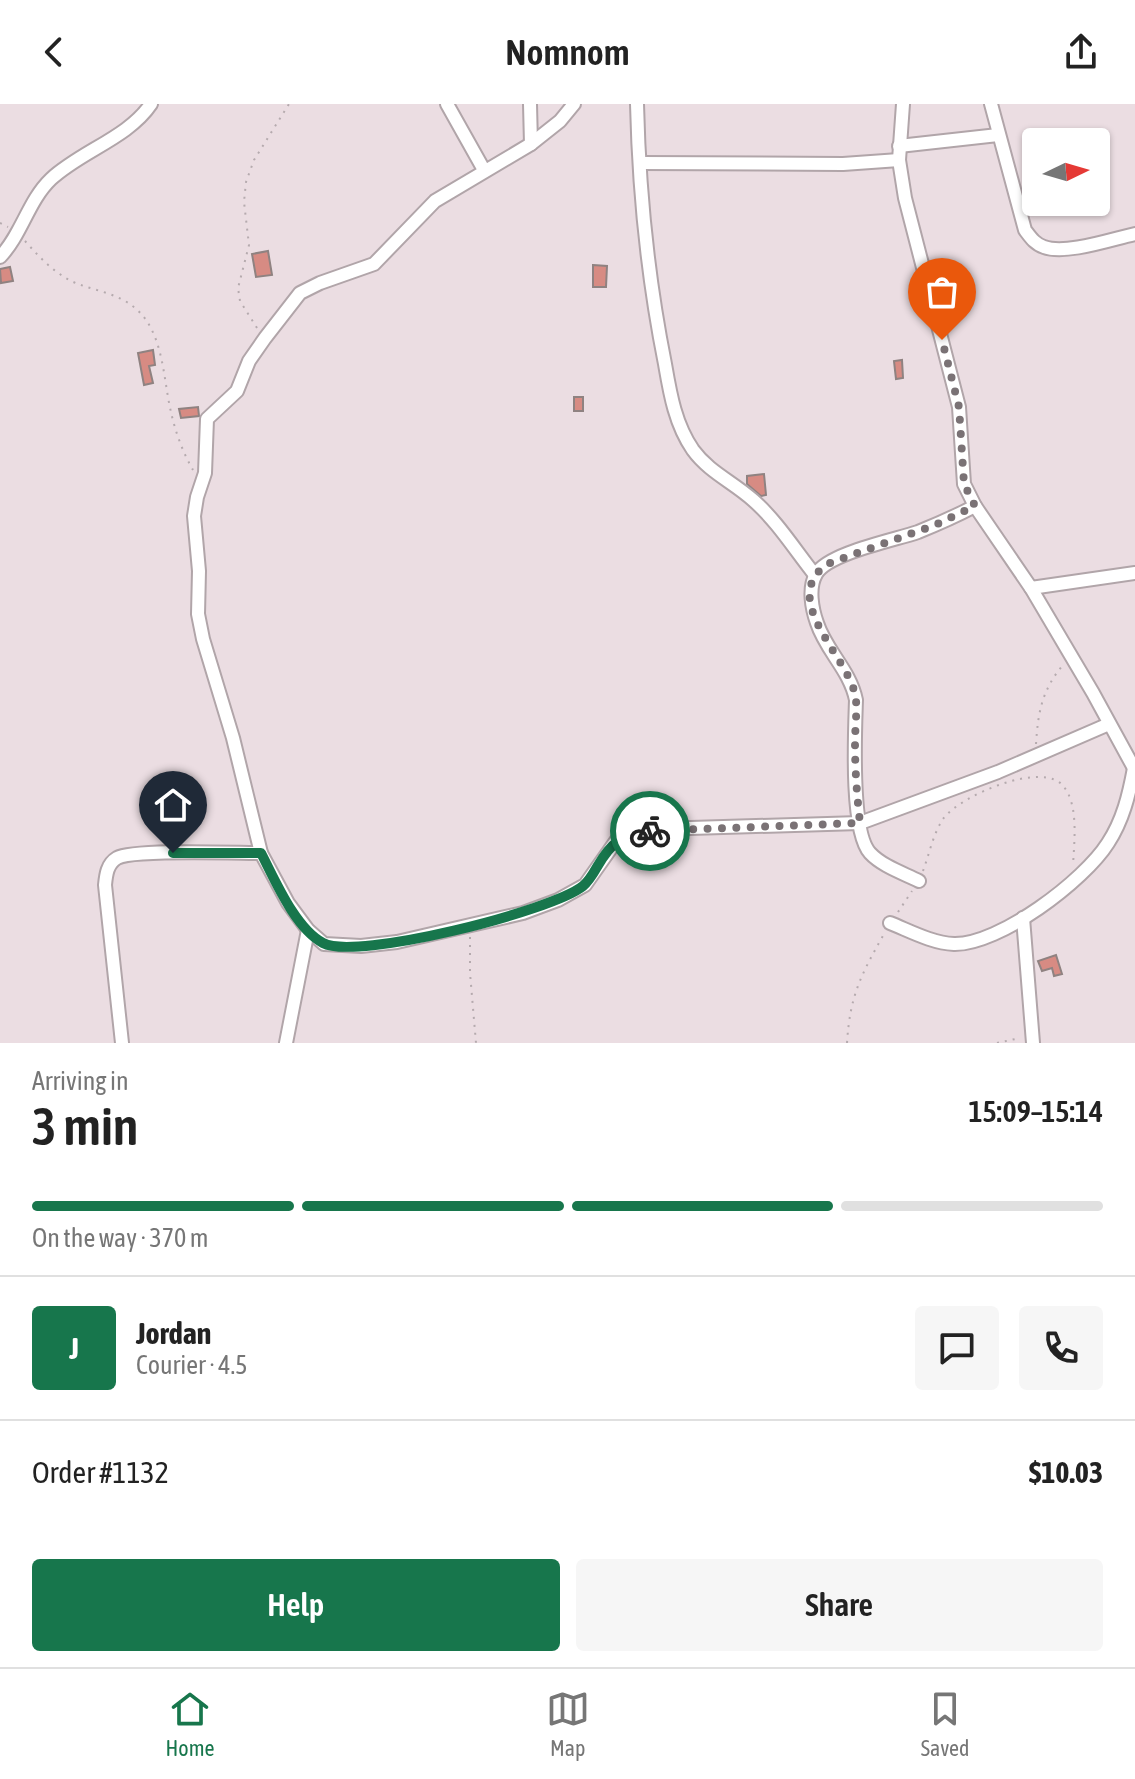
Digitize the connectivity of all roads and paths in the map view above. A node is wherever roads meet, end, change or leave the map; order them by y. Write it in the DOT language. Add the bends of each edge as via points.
graph roads {
  1 [pos="151,104"];
  2 [pos="289,104"];
  3 [pos="447,104"];
  4 [pos="530,104"];
  5 [pos="574,104"];
  6 [pos="637,104"];
  7 [pos="903,104"];
  8 [pos="1006,104"];
  9 [pos="991,106"];
  10 [pos="998,135"];
  11 [pos="531,144"];
  12 [pos="899,146"];
  13 [pos="899,160"];
  14 [pos="640,163"];
  15 [pos="484,170"];
  16 [pos="0,223"];
  17 [pos="17,232"];
  18 [pos="1135,234"];
  19 [pos="0,257"];
  20 [pos="265,338"];
  21 [pos="201,486"];
  22 [pos="975,506"];
  23 [pos="1135,573"];
  24 [pos="815,575"];
  25 [pos="1031,588"];
  26 [pos="1071,655"];
  27 [pos="1109,724"];
  28 [pos="1035,756"];
  29 [pos="1134,769"];
  30 [pos="860,823"];
  31 [pos="261,853"];
  32 [pos="919,881"];
  33 [pos="1072,883"];
  34 [pos="1023,918"];
  35 [pos="890,923"];
  36 [pos="470,926"];
  37 [pos="308,930"];
  38 [pos="1033,1039"];
  39 [pos="122,1043"];
  40 [pos="286,1043"];
  41 [pos="476,1043"];
  42 [pos="847,1043"];
  43 [pos="997,1043"];
  1 -- 17 [label="street" via="140,118 54,176"];
  2 -- 20 [label="path" via="246,182 249,245 238,288 248,317"];
  3 -- 15 [label="street"];
  4 -- 11 [label="street"];
  5 -- 11 [label="street"];
  6 -- 14 [label="street"];
  7 -- 12 [label="street"];
  8 -- 9 [label="street"];
  9 -- 10 [label="street"];
  10 -- 12 [label="street"];
  10 -- 18 [label="street" via="1025,230 1034,242 1062,249"];
  11 -- 15 [label="street"];
  12 -- 13 [label="street"];
  13 -- 14 [label="street"];
  13 -- 22 [label="street" via="959,407 964,484"];
  14 -- 24 [label="street" via="659,338 679,425 707,467 753,500"];
  15 -- 20 [label="street" via="435,201 374,264 300,293"];
  16 -- 17 [label="path"];
  17 -- 19 [label="street"];
  17 -- 21 [label="path" via="55,271 136,308 157,347 171,413"];
  20 -- 21 [label="street" via="237,391 207,419"];
  21 -- 31 [label="street" via="194,516 198,614"];
  22 -- 24 [label="street" via="918,532 842,556"];
  22 -- 25 [label="street"];
  23 -- 25 [label="street"];
  24 -- 30 [label="street" via="812,604 817,625 853,685 856,700"];
  25 -- 26 [label="street"];
  26 -- 27 [label="street"];
  26 -- 28 [label="path" via="1040,702"];
  27 -- 28 [label="street"];
  27 -- 29 [label="street"];
  28 -- 30 [label="street"];
  29 -- 33 [label="street" via="1122,817 1109,842"];
  30 -- 32 [label="street" via="871,853"];
  30 -- 36 [label="street" via="630,834 616,841 585,885 573,892 523,913"];
  31 -- 37 [label="street"];
  31 -- 39 [label="street" via="142,854 119,857 111,864 105,885"];
  32 -- 33 [label="path" via="943,819 956,807 1035,775 1056,778 1066,788 1072,807"];
  32 -- 35 [label="path"];
  33 -- 34 [label="street"];
  34 -- 35 [label="street" via="996,935 951,944"];
  34 -- 38 [label="street"];
  35 -- 42 [label="path" via="858,980"];
  36 -- 37 [label="street" via="350,946 324,944"];
  36 -- 41 [label="path"];
  37 -- 40 [label="street"];
  38 -- 43 [label="path"];
}
